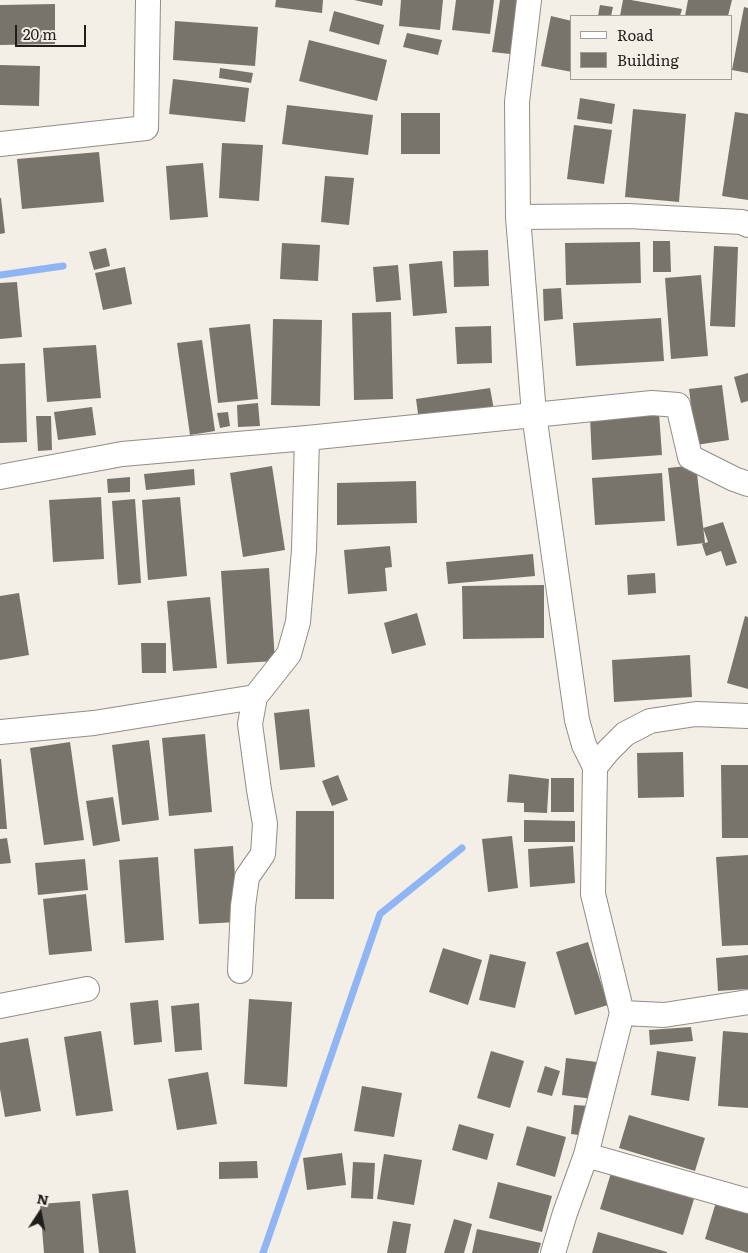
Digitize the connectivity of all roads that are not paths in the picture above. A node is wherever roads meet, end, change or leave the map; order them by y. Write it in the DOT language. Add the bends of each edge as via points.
graph roads {
  1 [pos="148,0"];
  2 [pos="529,0"];
  3 [pos="0,144"];
  4 [pos="518,217"];
  5 [pos="748,225"];
  6 [pos="534,414"];
  7 [pos="307,438"];
  8 [pos="0,476"];
  9 [pos="748,484"];
  10 [pos="255,697"];
  11 [pos="748,716"];
  12 [pos="0,732"];
  13 [pos="595,767"];
  14 [pos="240,971"];
  15 [pos="87,989"];
  16 [pos="748,1002"];
  17 [pos="0,1006"];
  18 [pos="622,1013"];
  19 [pos="586,1155"];
  20 [pos="748,1201"];
  21 [pos="553,1253"];
  1 -- 3 [label="street" via="146,128"];
  2 -- 4 [label="street" via="517,102"];
  4 -- 5 [label="street" via="628,216 742,222"];
  4 -- 6 [label="street"];
  6 -- 7 [label="street"];
  6 -- 9 [label="street" via="652,403 678,406 690,457"];
  6 -- 13 [label="street" via="576,720"];
  7 -- 8 [label="street" via="122,454"];
  7 -- 10 [label="street" via="298,622 289,654"];
  10 -- 12 [label="street" via="94,723"];
  10 -- 14 [label="street" via="250,724 265,824 263,854 247,877"];
  11 -- 13 [label="street" via="696,714 650,721 626,734"];
  13 -- 18 [label="street" via="593,894"];
  15 -- 17 [label="street"];
  16 -- 18 [label="street" via="664,1015"];
  18 -- 19 [label="street"];
  19 -- 20 [label="street"];
  19 -- 21 [label="street"];
}
